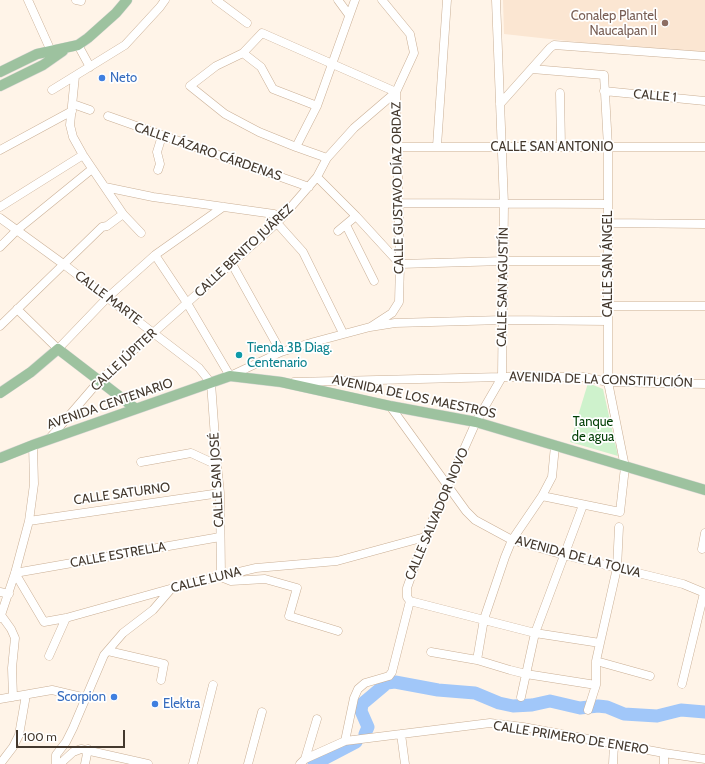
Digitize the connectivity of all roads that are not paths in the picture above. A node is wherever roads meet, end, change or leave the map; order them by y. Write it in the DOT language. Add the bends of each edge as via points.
graph roads {
  1 [pos="28,0"];
  2 [pos="127,0"];
  3 [pos="165,0"];
  4 [pos="216,0"];
  5 [pos="338,0"];
  6 [pos="355,0"];
  7 [pos="382,0"];
  8 [pos="447,0"];
  9 [pos="496,0"];
  10 [pos="350,15"];
  11 [pos="247,23"];
  12 [pos="73,46"];
  13 [pos="51,51"];
  14 [pos="243,52"];
  15 [pos="705,56"];
  16 [pos="333,65"];
  17 [pos="90,67"];
  18 [pos="532,69"];
  19 [pos="0,72"];
  20 [pos="75,76"];
  21 [pos="0,86"];
  22 [pos="52,90"];
  23 [pos="604,91"];
  24 [pos="396,92"];
  25 [pos="560,93"];
  26 [pos="705,100"];
  27 [pos="500,104"];
  28 [pos="317,106"];
  29 [pos="72,108"];
  30 [pos="90,110"];
  31 [pos="108,116"];
  32 [pos="162,136"];
  33 [pos="437,146"];
  34 [pos="502,146"];
  35 [pos="561,146"];
  36 [pos="296,147"];
  37 [pos="398,147"];
  38 [pos="608,147"];
  39 [pos="705,147"];
  40 [pos="0,150"];
  41 [pos="83,155"];
  42 [pos="327,158"];
  43 [pos="92,169"];
  44 [pos="158,170"];
  45 [pos="317,177"];
  46 [pos="104,187"];
  47 [pos="309,187"];
  48 [pos="399,203"];
  49 [pos="504,204"];
  50 [pos="608,204"];
  51 [pos="0,207"];
  52 [pos="223,207"];
  53 [pos="123,214"];
  54 [pos="274,214"];
  55 [pos="356,216"];
  56 [pos="0,218"];
  57 [pos="277,223"];
  58 [pos="608,223"];
  59 [pos="705,224"];
  60 [pos="346,225"];
  61 [pos="17,230"];
  62 [pos="338,231"];
  63 [pos="141,233"];
  64 [pos="0,247"];
  65 [pos="156,255"];
  66 [pos="504,261"];
  67 [pos="608,261"];
  68 [pos="232,264"];
  69 [pos="400,264"];
  70 [pos="64,265"];
  71 [pos="374,281"];
  72 [pos="107,298"];
  73 [pos="187,303"];
  74 [pos="608,306"];
  75 [pos="705,306"];
  76 [pos="17,309"];
  77 [pos="503,320"];
  78 [pos="608,320"];
  79 [pos="0,326"];
  80 [pos="370,327"];
  81 [pos="153,332"];
  82 [pos="343,333"];
  83 [pos="58,348"];
  84 [pos="281,352"];
  85 [pos="230,376"];
  86 [pos="502,377"];
  87 [pos="99,381"];
  88 [pos="281,382"];
  89 [pos="608,382"];
  90 [pos="211,383"];
  91 [pos="705,384"];
  92 [pos="0,393"];
  93 [pos="390,406"];
  94 [pos="136,409"];
  95 [pos="476,422"];
  96 [pos="49,439"];
  97 [pos="33,445"];
  98 [pos="555,446"];
  99 [pos="0,458"];
  100 [pos="141,462"];
  101 [pos="217,465"];
  102 [pos="625,467"];
  103 [pos="448,486"];
  104 [pos="705,490"];
  105 [pos="220,493"];
  106 [pos="542,496"];
  107 [pos="583,505"];
  108 [pos="29,521"];
  109 [pos="619,527"];
  110 [pos="705,533"];
  111 [pos="220,537"];
  112 [pos="425,537"];
  113 [pos="512,540"];
  114 [pos="702,549"];
  115 [pos="564,555"];
  116 [pos="617,568"];
  117 [pos="15,574"];
  118 [pos="221,577"];
  119 [pos="172,589"];
  120 [pos="0,592"];
  121 [pos="704,593"];
  122 [pos="9,594"];
  123 [pos="410,601"];
  124 [pos="0,617"];
  125 [pos="66,618"];
  126 [pos="484,619"];
  127 [pos="338,631"];
  128 [pos="536,633"];
  129 [pos="600,643"];
  130 [pos="108,650"];
  131 [pos="431,652"];
  132 [pos="49,656"];
  133 [pos="477,660"];
  134 [pos="596,661"];
  135 [pos="526,674"];
  136 [pos="650,676"];
  137 [pos="161,680"];
  138 [pos="682,684"];
  139 [pos="213,685"];
  140 [pos="596,686"];
  141 [pos="26,695"];
  142 [pos="13,697"];
  143 [pos="521,697"];
  144 [pos="86,698"];
  145 [pos="0,699"];
  146 [pos="588,710"];
  147 [pos="262,712"];
  148 [pos="317,718"];
  149 [pos="401,734"];
  150 [pos="346,741"];
  151 [pos="614,744"];
  152 [pos="88,749"];
  153 [pos="664,753"];
  154 [pos="705,760"];
  155 [pos="302,762"];
  156 [pos="138,763"];
  157 [pos="0,764"];
  158 [pos="56,764"];
  159 [pos="85,764"];
  160 [pos="148,764"];
  161 [pos="193,764"];
  162 [pos="248,764"];
  163 [pos="405,764"];
  164 [pos="613,764"];
  165 [pos="664,764"];
  1 -- 13 [label="street"];
  2 -- 12 [label="main road" via="88,38"];
  3 -- 17 [label="street" via="125,45"];
  4 -- 11 [label="street"];
  5 -- 10 [label="street"];
  6 -- 10 [label="street"];
  7 -- 24 [label="street, CALLE GUSTAVO DÍAZ ORDAZ" via="410,34 414,53"];
  8 -- 33 [label="street"];
  9 -- 27 [label="street, CALLE SAN AGUSTÍN"];
  10 -- 16 [label="street"];
  12 -- 13 [label="main road"];
  12 -- 17 [label="street"];
  12 -- 21 [label="main road" via="43,65"];
  13 -- 19 [label="main road" via="36,54"];
  14 -- 16 [label="street" via="262,33"];
  14 -- 28 [label="street" via="261,67 272,89"];
  14 -- 36 [label="street" via="216,66 190,86 224,114"];
  15 -- 18 [label="street" via="554,45"];
  16 -- 24 [label="street"];
  16 -- 28 [label="street"];
  17 -- 20 [label="street"];
  18 -- 23 [label="street, CALLE SAN ÁNGEL" via="604,75"];
  18 -- 27 [label="street"];
  20 -- 22 [label="street"];
  20 -- 29 [label="street"];
  23 -- 26 [label="street, CALLE 1"];
  23 -- 38 [label="street, CALLE SAN ÁNGEL"];
  24 -- 37 [label="street, CALLE GUSTAVO DÍAZ ORDAZ"];
  24 -- 42 [label="street, CALLE BENITO JUÁREZ" via="354,128"];
  25 -- 35 [label="street"];
  27 -- 34 [label="street, CALLE SAN AGUSTÍN"];
  28 -- 36 [label="street"];
  29 -- 30 [label="street"];
  29 -- 40 [label="street"];
  29 -- 41 [label="street" via="70,125 73,137"];
  31 -- 32 [label="street, CALLE LÁZARO CÁRDENAS"];
  32 -- 44 [label="street" via="157,152 160,164"];
  32 -- 47 [label="street, CALLE LÁZARO CÁRDENAS"];
  33 -- 34 [label="street, CALLE SAN ANTONIO"];
  33 -- 37 [label="street, CALLE SAN ANTONIO"];
  34 -- 35 [label="street, CALLE SAN ANTONIO"];
  34 -- 49 [label="street, CALLE SAN AGUSTÍN"];
  35 -- 38 [label="street, CALLE SAN ANTONIO"];
  36 -- 42 [label="street"];
  37 -- 48 [label="street, CALLE GUSTAVO DÍAZ ORDAZ"];
  38 -- 39 [label="street, CALLE SAN ANTONIO"];
  38 -- 50 [label="street, CALLE SAN ÁNGEL"];
  41 -- 43 [label="street"];
  41 -- 51 [label="street"];
  42 -- 45 [label="street, CALLE BENITO JUÁREZ"];
  43 -- 46 [label="street"];
  43 -- 61 [label="street"];
  45 -- 47 [label="street, CALLE BENITO JUÁREZ"];
  45 -- 55 [label="street"];
  46 -- 52 [label="street"];
  46 -- 53 [label="street"];
  47 -- 57 [label="street, CALLE BENITO JUÁREZ"];
  48 -- 49 [label="street"];
  48 -- 69 [label="street, CALLE GUSTAVO DÍAZ ORDAZ"];
  49 -- 50 [label="street"];
  49 -- 66 [label="street, CALLE SAN AGUSTÍN"];
  50 -- 58 [label="street, CALLE SAN ÁNGEL"];
  52 -- 54 [label="street"];
  52 -- 65 [label="street"];
  53 -- 63 [label="street"];
  53 -- 70 [label="street"];
  55 -- 60 [label="street"];
  55 -- 69 [label="street"];
  56 -- 61 [label="street, CALLE MARTE"];
  57 -- 68 [label="street, CALLE BENITO JUÁREZ"];
  57 -- 82 [label="street" via="303,252"];
  58 -- 59 [label="street"];
  58 -- 67 [label="street, CALLE SAN ÁNGEL"];
  60 -- 62 [label="street"];
  60 -- 71 [label="street"];
  61 -- 64 [label="street"];
  61 -- 70 [label="street, CALLE MARTE"];
  65 -- 72 [label="street"];
  65 -- 73 [label="street"];
  66 -- 67 [label="street"];
  66 -- 69 [label="street"];
  66 -- 77 [label="street, CALLE SAN AGUSTÍN"];
  67 -- 74 [label="street, CALLE SAN ÁNGEL"];
  68 -- 73 [label="street, CALLE BENITO JUÁREZ"];
  68 -- 84 [label="street"];
  69 -- 80 [label="street, CALLE GUSTAVO DÍAZ ORDAZ" via="399,302 392,313"];
  70 -- 72 [label="street, CALLE MARTE"];
  70 -- 76 [label="street"];
  72 -- 81 [label="street, CALLE MARTE"];
  72 -- 83 [label="street"];
  73 -- 81 [label="street, CALLE JÚPITER"];
  73 -- 85 [label="street"];
  74 -- 75 [label="street"];
  74 -- 78 [label="street, CALLE SAN ÁNGEL"];
  76 -- 79 [label="street"];
  76 -- 83 [label="street"];
  77 -- 78 [label="street"];
  77 -- 80 [label="street" via="395,323"];
  77 -- 86 [label="street, CALLE SAN AGUSTÍN"];
  78 -- 89 [label="street, CALLE SAN ÁNGEL"];
  80 -- 82 [label="street"];
  81 -- 87 [label="street, CALLE JÚPITER"];
  81 -- 90 [label="street, CALLE MARTE" via="199,368"];
  82 -- 84 [label="street"];
  83 -- 87 [label="main road"];
  83 -- 92 [label="main road" via="31,372"];
  84 -- 85 [label="street"];
  85 -- 88 [label="main road, AVENIDA DE LOS MAESTROS"];
  85 -- 90 [label="main road, AVENIDA CENTENARIO"];
  86 -- 88 [label="street, AVENIDA DE LA CONSTITUCIÓN"];
  86 -- 89 [label="street, AVENIDA DE LA CONSTITUCIÓN" via="584,377"];
  86 -- 95 [label="street, CALLE SAN AGUSTÍN"];
  87 -- 94 [label="main road"];
  87 -- 96 [label="street, CALLE JÚPITER"];
  88 -- 93 [label="main road, AVENIDA DE LOS MAESTROS"];
  89 -- 91 [label="street, AVENIDA DE LA CONSTITUCIÓN"];
  89 -- 102 [label="street, CALLE SAN ÁNGEL"];
  90 -- 94 [label="main road, AVENIDA CENTENARIO"];
  90 -- 101 [label="street, CALLE SAN JOSÉ"];
  93 -- 95 [label="main road, AVENIDA DE LOS MAESTROS"];
  93 -- 103 [label="street, AVENIDA DE LA TOLVA"];
  94 -- 96 [label="main road, AVENIDA CENTENARIO"];
  95 -- 98 [label="main road, AVENIDA DE LOS MAESTROS"];
  95 -- 103 [label="street, CALLE SALVADOR NOVO"];
  96 -- 97 [label="main road, AVENIDA CENTENARIO"];
  97 -- 99 [label="main road, AVENIDA CENTENARIO"];
  97 -- 108 [label="street" via="34,484"];
  98 -- 102 [label="main road, AVENIDA DE LOS MAESTROS"];
  98 -- 106 [label="street" via="552,477"];
  100 -- 101 [label="street" via="191,453"];
  101 -- 105 [label="street, CALLE SAN JOSÉ"];
  102 -- 104 [label="main road, AVENIDA DE LOS MAESTROS"];
  102 -- 107 [label="street, CALLE SAN ÁNGEL" via="620,512"];
  103 -- 112 [label="street, CALLE SALVADOR NOVO"];
  103 -- 113 [label="street, AVENIDA DE LA TOLVA" via="475,520"];
  105 -- 108 [label="street, CALLE SATURNO"];
  105 -- 111 [label="street, CALLE SAN JOSÉ"];
  106 -- 107 [label="street"];
  106 -- 113 [label="street"];
  107 -- 115 [label="street"];
  108 -- 117 [label="street"];
  109 -- 116 [label="street"];
  110 -- 114 [label="street"];
  111 -- 117 [label="street, CALLE ESTRELLA"];
  111 -- 118 [label="street, CALLE SAN JOSÉ"];
  112 -- 118 [label="street, CALLE LUNA" via="338,561 256,568"];
  112 -- 123 [label="street, CALLE SALVADOR NOVO" via="407,588 407,597"];
  113 -- 115 [label="street, AVENIDA DE LA TOLVA"];
  113 -- 126 [label="street"];
  115 -- 116 [label="street, AVENIDA DE LA TOLVA"];
  115 -- 128 [label="street"];
  116 -- 121 [label="street, AVENIDA DE LA TOLVA" via="683,584"];
  116 -- 129 [label="street"];
  117 -- 122 [label="street"];
  117 -- 125 [label="street, CALLE LUNA" via="44,622"];
  118 -- 119 [label="street, CALLE LUNA"];
  118 -- 127 [label="street" via="231,581 265,579 297,588 289,616"];
  119 -- 125 [label="street, CALLE LUNA"];
  119 -- 130 [label="street" via="153,610 123,633"];
  120 -- 122 [label="street"];
  121 -- 138 [label="street"];
  122 -- 124 [label="street"];
  123 -- 126 [label="street"];
  123 -- 150 [label="street, CALLE SALVADOR NOVO" via="392,672 389,676 365,683 358,689"];
  124 -- 142 [label="street" via="15,638"];
  125 -- 132 [label="street"];
  126 -- 128 [label="street"];
  126 -- 133 [label="street"];
  128 -- 129 [label="street"];
  128 -- 135 [label="street"];
  129 -- 134 [label="street"];
  130 -- 137 [label="street" via="164,664"];
  130 -- 144 [label="street" via="100,662"];
  131 -- 133 [label="street"];
  133 -- 135 [label="street"];
  134 -- 136 [label="street"];
  134 -- 140 [label="street"];
  135 -- 140 [label="street"];
  135 -- 143 [label="street"];
  139 -- 161 [label="street"];
  140 -- 146 [label="street"];
  141 -- 142 [label="street"];
  141 -- 144 [label="street" via="52,690"];
  141 -- 157 [label="street" via="19,735"];
  142 -- 145 [label="street"];
  144 -- 158 [label="street" via="70,736 56,755"];
  147 -- 162 [label="street"];
  148 -- 155 [label="street"];
  149 -- 150 [label="street, CALLE PRIMERO DE ENERO"];
  149 -- 151 [label="street, CALLE PRIMERO DE ENERO" via="490,723 522,726"];
  149 -- 163 [label="street"];
  150 -- 155 [label="street, CALLE PRIMERO DE ENERO"];
  151 -- 153 [label="street, CALLE PRIMERO DE ENERO"];
  151 -- 164 [label="street"];
  152 -- 156 [label="street"];
  152 -- 158 [label="street" via="75,750"];
  152 -- 159 [label="street"];
  153 -- 154 [label="street, CALLE PRIMERO DE ENERO"];
  153 -- 165 [label="street"];
  156 -- 160 [label="street"];
}
